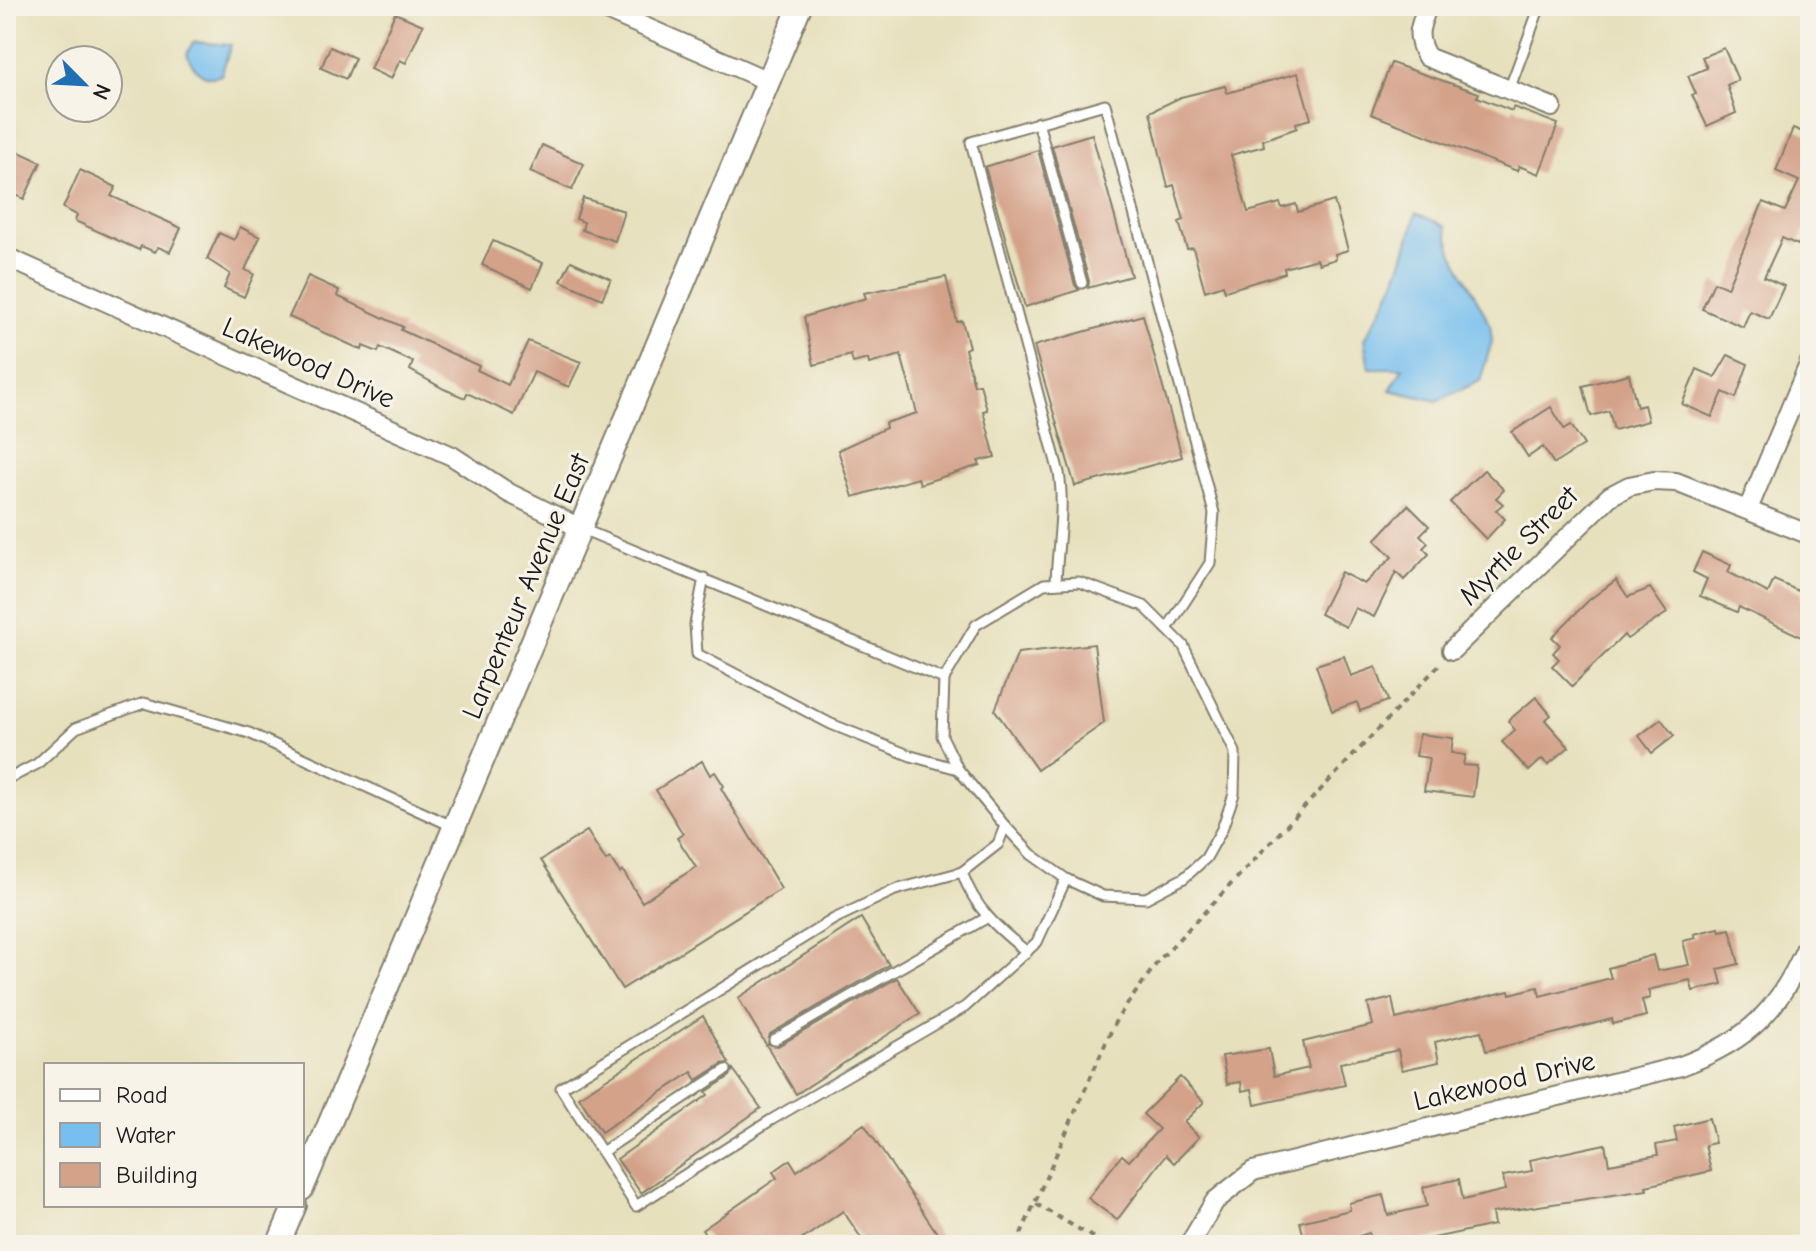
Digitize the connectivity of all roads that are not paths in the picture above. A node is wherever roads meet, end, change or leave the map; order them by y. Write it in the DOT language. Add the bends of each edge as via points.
graph roads {
  1 [pos="597,6"];
  2 [pos="800,6"];
  3 [pos="1428,6"];
  4 [pos="1540,6"];
  5 [pos="768,81"];
  6 [pos="1509,90"];
  7 [pos="1552,107"];
  8 [pos="1038,122"];
  9 [pos="6,257"];
  10 [pos="1082,283"];
  11 [pos="1810,362"];
  12 [pos="1748,509"];
  13 [pos="582,529"];
  14 [pos="1810,535"];
  15 [pos="704,578"];
  16 [pos="1056,583"];
  17 [pos="1167,629"];
  18 [pos="1452,650"];
  19 [pos="944,679"];
  20 [pos="958,769"];
  21 [pos="14,776"];
  22 [pos="1005,826"];
  23 [pos="455,828"];
  24 [pos="962,872"];
  25 [pos="1066,879"];
  26 [pos="988,917"];
  27 [pos="1810,939"];
  28 [pos="1027,952"];
  29 [pos="774,1040"];
  30 [pos="726,1070"];
  31 [pos="602,1152"];
  32 [pos="304,1184"];
  33 [pos="294,1207"];
  34 [pos="278,1245"];
  35 [pos="1189,1245"];
  1 -- 5 [label="street"];
  2 -- 5 [label="street, Larpenteur Avenue East"];
  3 -- 6 [label="street" via="1418,29 1418,43 1427,57"];
  4 -- 6 [label="lane"];
  5 -- 13 [label="street, Larpenteur Avenue East"];
  6 -- 7 [label="street"];
  8 -- 10 [label="lane"];
  8 -- 16 [label="lane" via="971,142 1059,473 1063,498"];
  8 -- 17 [label="lane" via="1105,104 1214,513 1210,563"];
  9 -- 13 [label="street, Lakewood Drive" via="452,456 509,493"];
  11 -- 12 [label="street"];
  12 -- 14 [label="street, Myrtle Street"];
  12 -- 18 [label="street, Myrtle Street" via="1676,482 1629,486 1592,510"];
  13 -- 15 [label="lane"];
  13 -- 23 [label="street, Larpenteur Avenue East"];
  15 -- 19 [label="lane"];
  15 -- 20 [label="lane" via="695,624 697,654 831,724"];
  16 -- 17 [label="lane" via="1079,582 1144,606"];
  16 -- 19 [label="lane" via="1044,584 976,625"];
  17 -- 25 [label="lane" via="1183,645 1235,752 1234,794 1222,829 1206,858 1184,878 1146,898 1103,896"];
  19 -- 20 [label="lane" via="942,736"];
  20 -- 22 [label="lane"];
  21 -- 23 [label="lane" via="37,764 76,728 144,703 249,733"];
  22 -- 24 [label="lane" via="998,844"];
  22 -- 25 [label="lane" via="1031,854"];
  23 -- 32 [label="street, Larpenteur Avenue East"];
  24 -- 26 [label="lane" via="969,894"];
  24 -- 31 [label="lane" via="895,890 834,919 561,1088"];
  25 -- 28 [label="lane" via="1037,942"];
  26 -- 28 [label="lane"];
  26 -- 29 [label="lane"];
  27 -- 35 [label="street, Lakewood Drive" via="1765,1017 1717,1053 1253,1171 1215,1201"];
  28 -- 31 [label="lane" via="965,1007 636,1206"];
  30 -- 31 [label="lane"];
  33 -- 34 [label="street"];
}
